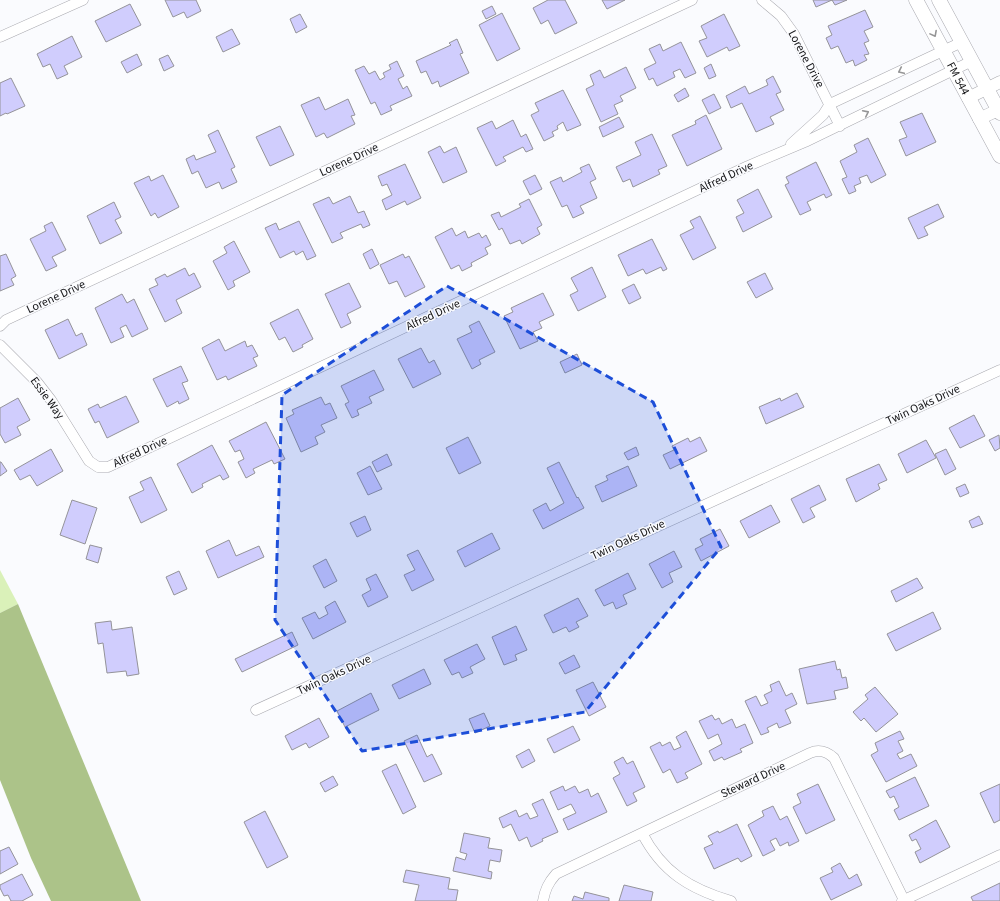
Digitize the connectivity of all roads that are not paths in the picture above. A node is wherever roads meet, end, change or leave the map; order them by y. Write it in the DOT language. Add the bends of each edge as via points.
graph roads {
  1 [pos="83,0"];
  2 [pos="692,0"];
  3 [pos="762,0"];
  4 [pos="916,0"];
  5 [pos="939,0"];
  6 [pos="0,37"];
  7 [pos="962,42"];
  8 [pos="943,51"];
  9 [pos="972,61"];
  10 [pos="953,71"];
  11 [pos="1000,82"];
  12 [pos="987,89"];
  13 [pos="968,98"];
  14 [pos="830,104"];
  15 [pos="999,110"];
  16 [pos="979,119"];
  17 [pos="840,126"];
  18 [pos="781,152"];
  19 [pos="1000,156"];
  20 [pos="3,323"];
  21 [pos="0,345"];
  22 [pos="1000,370"];
  23 [pos="87,457"];
  24 [pos="256,710"];
  25 [pos="642,833"];
  26 [pos="1000,855"];
  27 [pos="543,901"];
  28 [pos="731,901"];
  29 [pos="903,901"];
  1 -- 6 [label="street"];
  2 -- 20 [label="street, Lorene Drive"];
  3 -- 14 [label="street, Lorene Drive" via="781,16 794,34"];
  4 -- 8 [label="main road, FM 544, one-way"];
  5 -- 7 [label="main road, FM 544"];
  7 -- 8 [label="street, Alfred Drive"];
  7 -- 9 [label="main road, FM 544"];
  8 -- 10 [label="main road, FM 544"];
  8 -- 14 [label="street, Alfred Drive, one-way"];
  9 -- 10 [label="street, Alfred Drive"];
  9 -- 12 [label="main road, FM 544"];
  10 -- 13 [label="main road, FM 544"];
  17 -- 10 [label="street, Alfred Drive, one-way"];
  11 -- 12 [label="street"];
  12 -- 13 [label="street"];
  12 -- 15 [label="main road, FM 544"];
  13 -- 16 [label="main road, FM 544"];
  14 -- 17 [label="street, Lorene Drive"];
  14 -- 18 [label="street, Alfred Drive" via="813,125"];
  15 -- 16 [label="street"];
  16 -- 19 [label="main road, FM 544"];
  17 -- 18 [label="street, Alfred Drive"];
  18 -- 23 [label="street, Alfred Drive" via="108,467 98,468"];
  21 -- 23 [label="street, Essie Way" via="51,400"];
  22 -- 24 [label="street, Twin Oaks Drive"];
  25 -- 27 [label="street, Steward Drive" via="556,874 549,881"];
  25 -- 28 [label="street" via="664,866 686,884"];
  25 -- 29 [label="street, Steward Drive" via="810,754 825,752 834,758"];
  26 -- 29 [label="street"];
}
